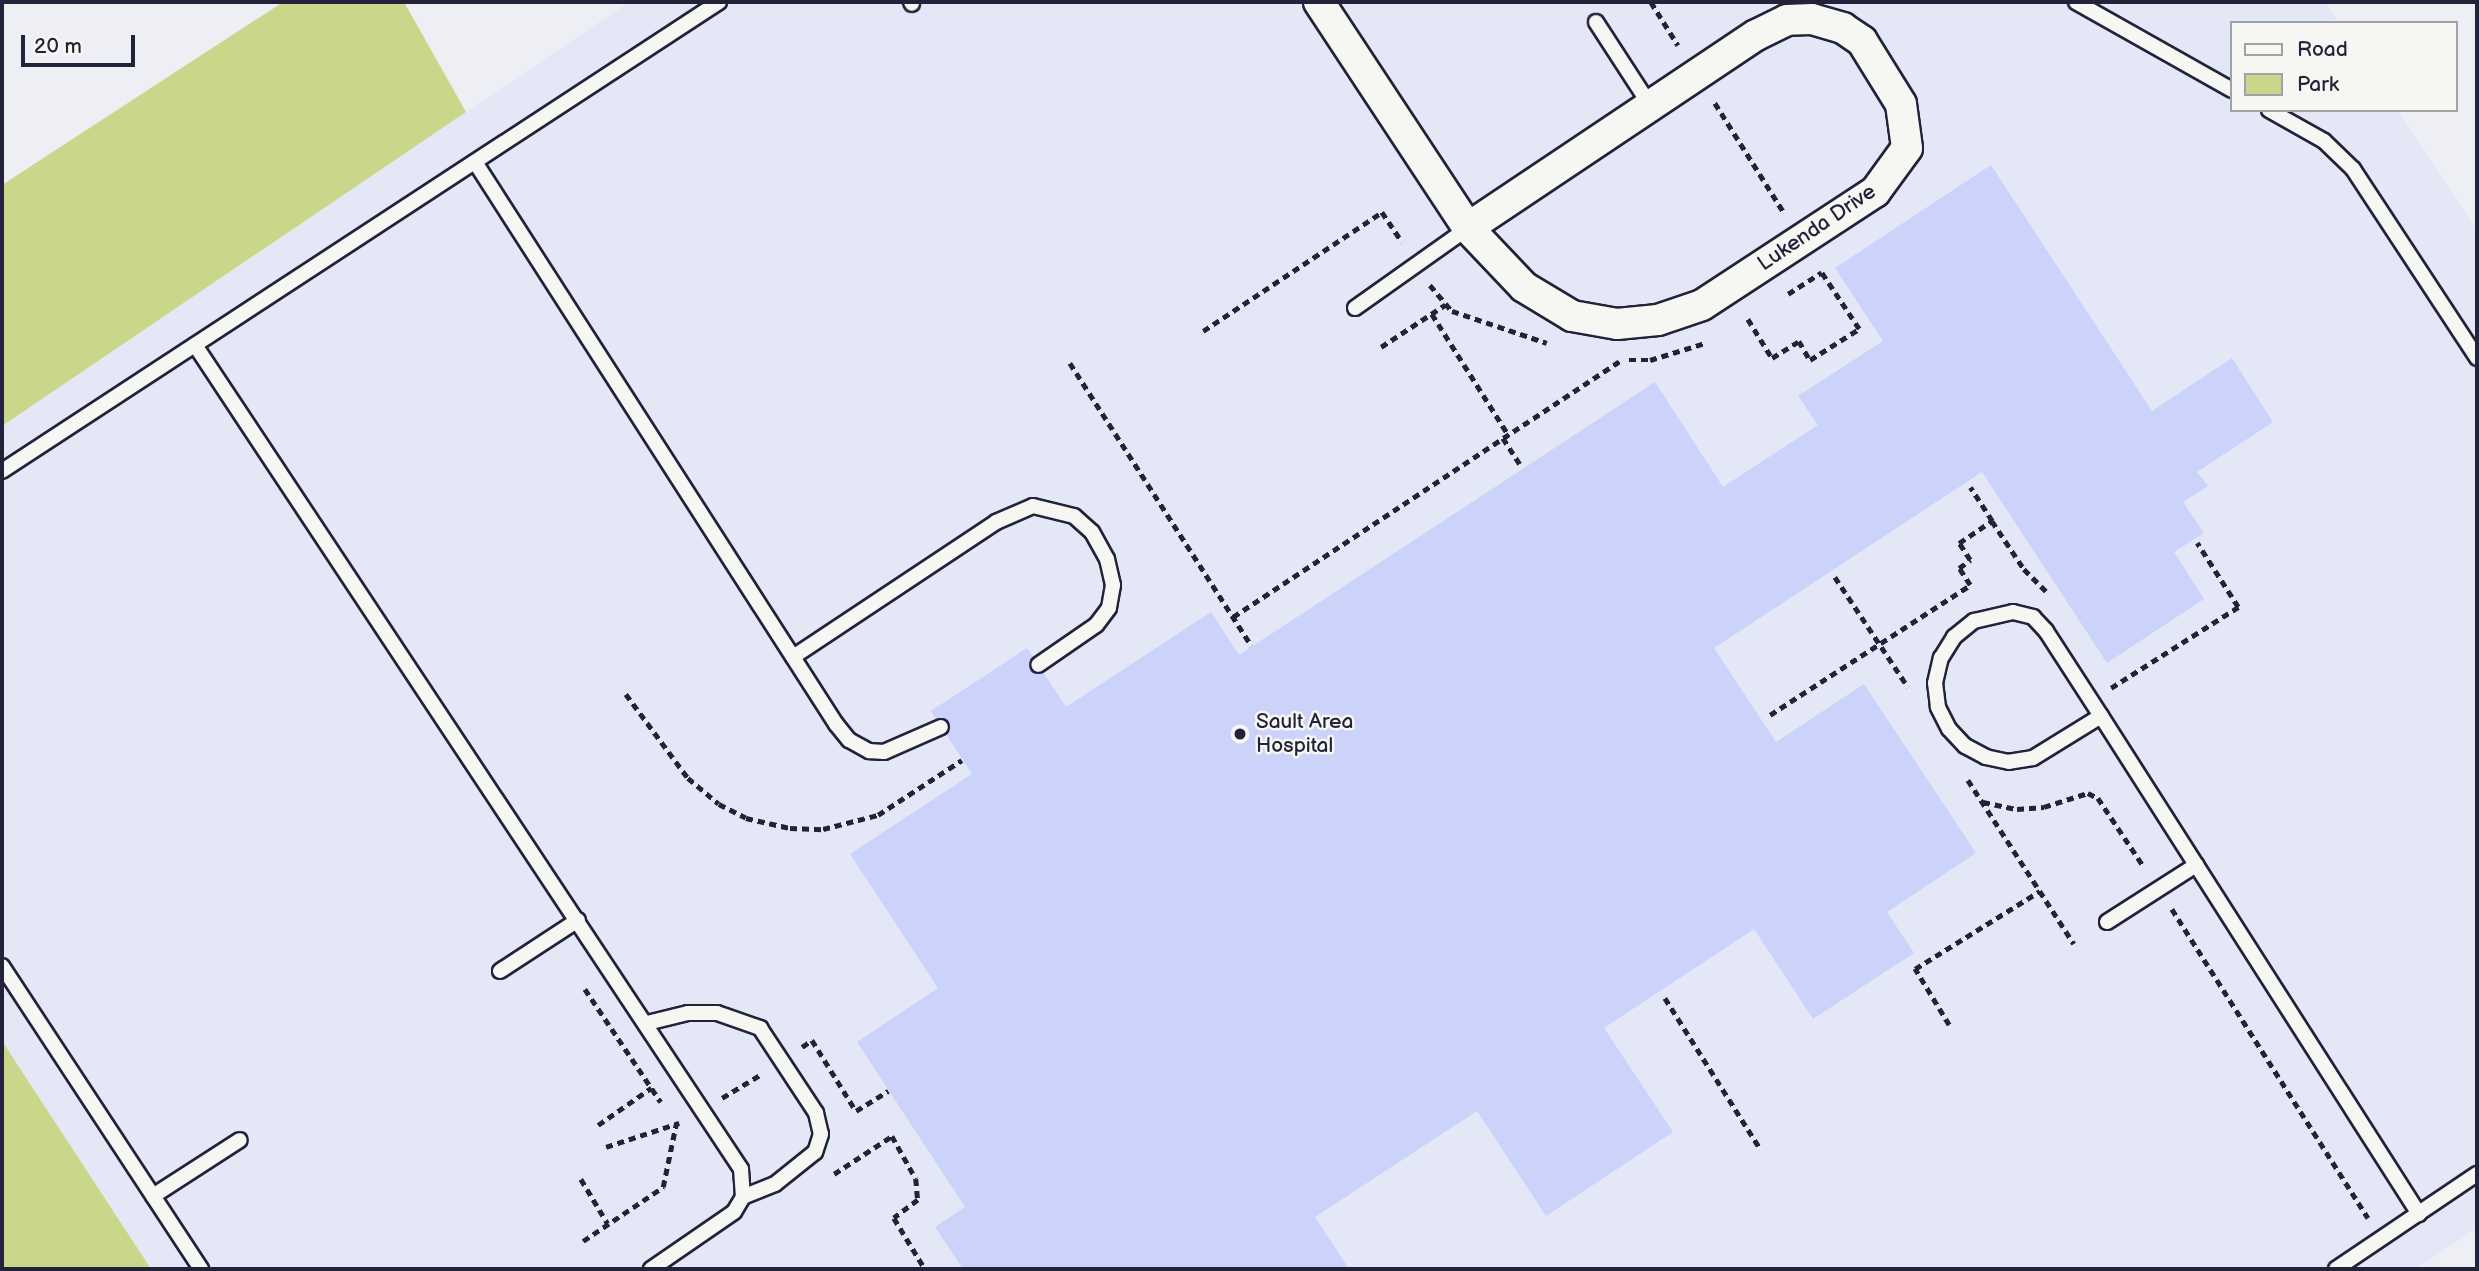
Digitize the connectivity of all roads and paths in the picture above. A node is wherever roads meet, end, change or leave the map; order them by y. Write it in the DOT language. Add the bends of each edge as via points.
graph roads {
  1 [pos="719,2"];
  2 [pos="1319,2"];
  3 [pos="1651,2"];
  4 [pos="2076,2"];
  5 [pos="1596,22"];
  6 [pos="1697,74"];
  7 [pos="2230,89"];
  8 [pos="1650,105"];
  9 [pos="2273,112"];
  10 [pos="475,162"];
  11 [pos="1468,228"];
  12 [pos="1802,240"];
  13 [pos="1822,272"];
  14 [pos="1779,299"];
  15 [pos="1446,305"];
  16 [pos="1355,308"];
  17 [pos="1758,313"];
  18 [pos="1432,314"];
  19 [pos="1748,319"];
  20 [pos="1737,326"];
  21 [pos="1716,339"];
  22 [pos="195,345"];
  23 [pos="1381,347"];
  24 [pos="2477,358"];
  25 [pos="1070,363"];
  26 [pos="1506,436"];
  27 [pos="1520,464"];
  28 [pos="2,471"];
  29 [pos="1970,486"];
  30 [pos="2197,543"];
  31 [pos="1233,617"];
  32 [pos="1252,646"];
  33 [pos="793,657"];
  34 [pos="1038,665"];
  35 [pos="626,694"];
  36 [pos="2092,702"];
  37 [pos="1770,715"];
  38 [pos="2101,716"];
  39 [pos="941,727"];
  40 [pos="962,760"];
  41 [pos="1983,802"];
  42 [pos="2196,865"];
  43 [pos="2159,889"];
  44 [pos="2040,891"];
  45 [pos="578,920"];
  46 [pos="2107,922"];
  47 [pos="2,966"];
  48 [pos="500,971"];
  49 [pos="585,989"];
  50 [pos="1665,999"];
  51 [pos="647,1023"];
  52 [pos="1950,1025"];
  53 [pos="782,1061"];
  54 [pos="651,1087"];
  55 [pos="888,1091"];
  56 [pos="664,1106"];
  57 [pos="704,1108"];
  58 [pos="670,1115"];
  59 [pos="598,1125"];
  60 [pos="677,1125"];
  61 [pos="240,1140"];
  62 [pos="607,1147"];
  63 [pos="1759,1148"];
  64 [pos="815,1153"];
  65 [pos="2477,1174"];
  66 [pos="581,1180"];
  67 [pos="153,1196"];
  68 [pos="743,1197"];
  69 [pos="2419,1214"];
  70 [pos="608,1224"];
  71 [pos="2381,1239"];
  72 [pos="583,1241"];
  73 [pos="201,1269"];
  74 [pos="651,1269"];
  75 [pos="925,1269"];
  76 [pos="2336,1269"];
  1 -- 10 [label="lane"];
  2 -- 11 [label="street, Lukenda Drive"];
  3 -- 6 [label="path"];
  4 -- 7 [label="lane"];
  5 -- 8 [label="lane"];
  6 -- 8 [label="street, Lukenda Drive"];
  6 -- 12 [label="path"];
  6 -- 12 [label="street, Lukenda Drive" via="1787,20 1812,19 1853,34 1881,69 1901,104 1906,136 1903,156 1875,192"];
  8 -- 11 [label="street, Lukenda Drive"];
  9 -- 24 [label="lane" via="2324,141 2354,169"];
  10 -- 22 [label="lane"];
  10 -- 33 [label="lane"];
  11 -- 12 [label="street, Lukenda Drive" via="1524,287 1572,316 1618,324 1658,320 1702,305"];
  11 -- 16 [label="lane"];
  12 -- 13 [label="path"];
  13 -- 14 [label="path"];
  13 -- 19 [label="path" via="1859,329 1810,360 1799,341 1772,358"];
  15 -- 18 [label="path"];
  17 -- 19 [label="path"];
  18 -- 23 [label="path"];
  18 -- 26 [label="path"];
  19 -- 20 [label="path"];
  21 -- 26 [label="path" via="1650,360 1619,360"];
  22 -- 28 [label="lane"];
  22 -- 45 [label="lane"];
  25 -- 31 [label="path"];
  26 -- 27 [label="path"];
  26 -- 31 [label="path"];
  29 -- 37 [label="path" via="1992,521 1959,543 1970,560 1959,568 1970,585"];
  30 -- 36 [label="path" via="2238,607"];
  31 -- 32 [label="path"];
  33 -- 34 [label="lane" via="996,522 1033,506 1074,516 1092,532 1107,559 1113,585 1109,608 1096,625"];
  33 -- 39 [label="lane" via="836,724 849,740 869,751 902,748"];
  35 -- 40 [label="path" via="688,778 719,804 746,818 790,828 823,829 866,820"];
  36 -- 38 [label="lane"];
  36 -- 38 [label="lane" via="2046,631 2033,617 2013,612 1974,621 1954,637 1941,659 1935,683 1938,707 1948,729 1965,746 2009,762 2032,758"];
  38 -- 42 [label="lane"];
  41 -- 43 [label="path" via="2017,809 2044,807 2077,795 2098,798"];
  42 -- 43 [label="lane"];
  42 -- 69 [label="lane"];
  43 -- 46 [label="lane"];
  43 -- 71 [label="path"];
  44 -- 52 [label="path" via="1915,969"];
  45 -- 48 [label="lane"];
  45 -- 51 [label="lane"];
  47 -- 67 [label="lane"];
  49 -- 54 [label="path"];
  50 -- 63 [label="path"];
  51 -- 53 [label="lane" via="688,1013 739,1017 760,1028"];
  51 -- 57 [label="lane"];
  53 -- 55 [label="path" via="812,1040 856,1111"];
  53 -- 57 [label="path"];
  53 -- 64 [label="lane" via="816,1113 821,1134"];
  54 -- 56 [label="path"];
  54 -- 59 [label="path"];
  57 -- 60 [label="path"];
  57 -- 68 [label="lane" via="741,1169"];
  58 -- 60 [label="path"];
  60 -- 62 [label="path"];
  60 -- 70 [label="path" via="663,1187"];
  61 -- 67 [label="lane"];
  64 -- 68 [label="lane" via="775,1184"];
  64 -- 75 [label="path" via="831,1176 892,1136 916,1179 918,1200 894,1218"];
  65 -- 69 [label="lane"];
  66 -- 70 [label="path"];
  67 -- 73 [label="lane"];
  68 -- 74 [label="lane" via="734,1212"];
  69 -- 71 [label="lane"];
  70 -- 72 [label="path"];
  71 -- 76 [label="lane"];
}
